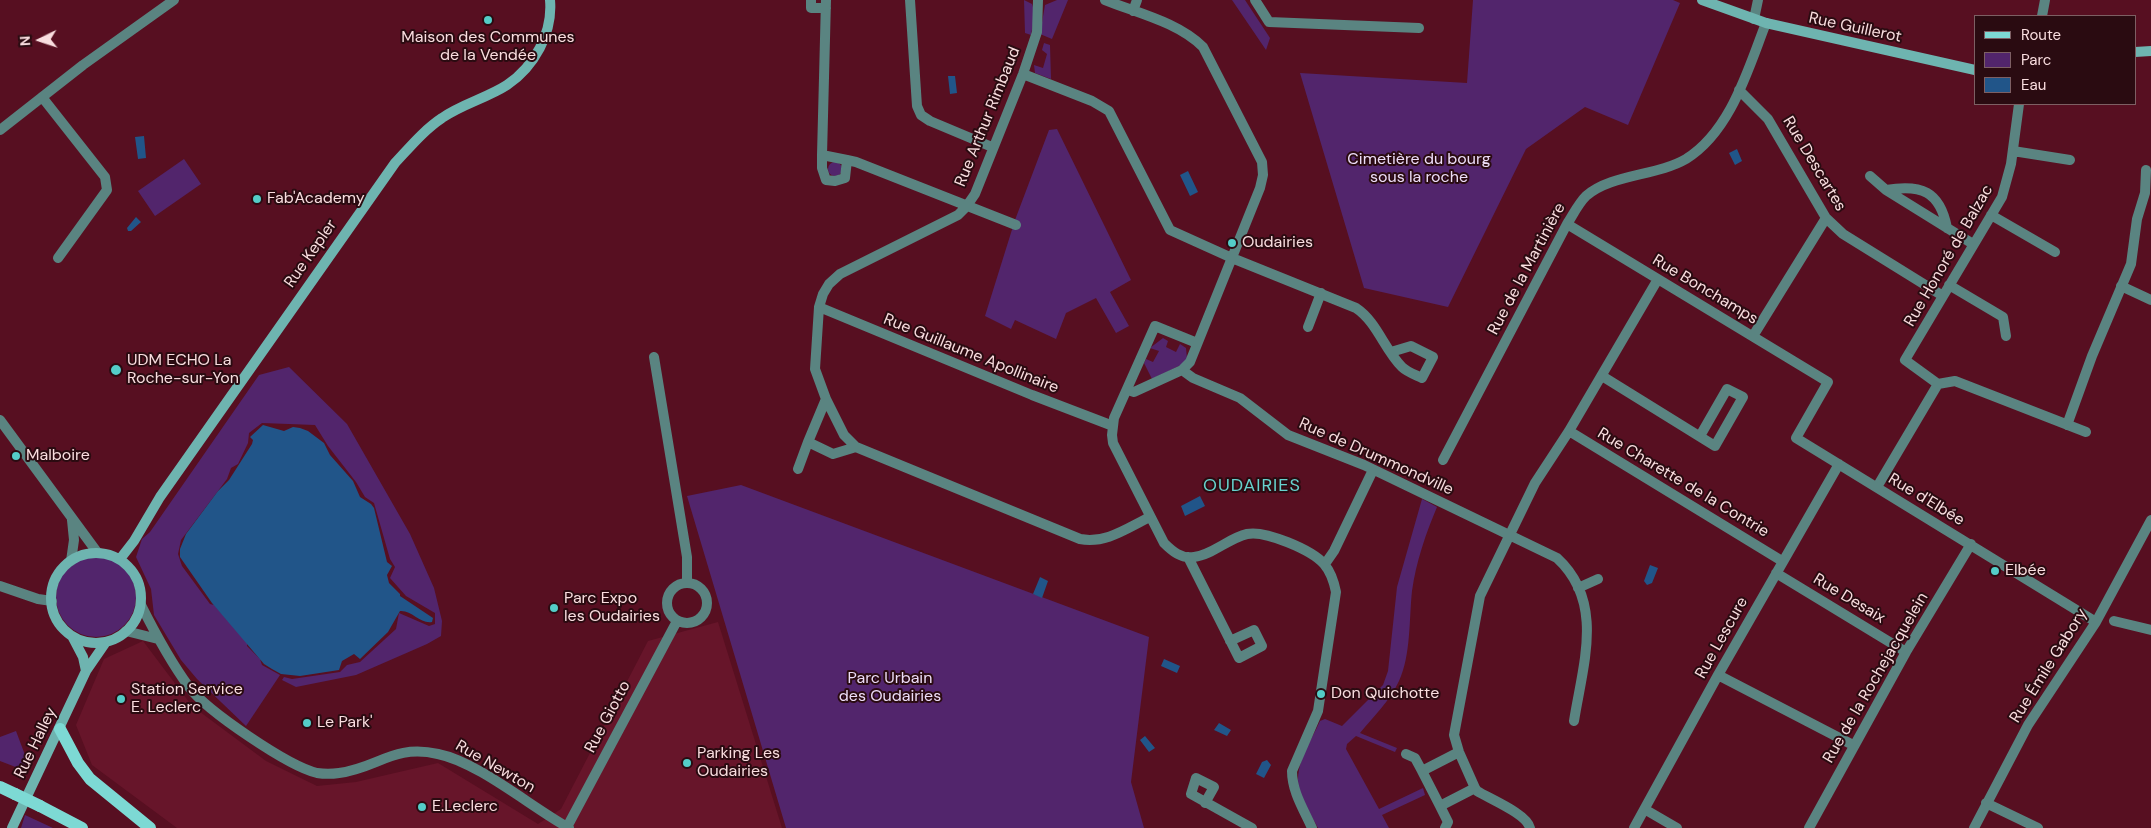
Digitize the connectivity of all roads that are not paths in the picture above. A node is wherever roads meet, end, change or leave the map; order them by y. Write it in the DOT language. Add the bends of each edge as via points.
graph roads {
  1 [pos="174,0"];
  2 [pos="550,0"];
  3 [pos="811,0"];
  4 [pos="910,0"];
  5 [pos="1038,0"];
  6 [pos="1048,0"];
  7 [pos="1105,0"];
  8 [pos="1137,0"];
  9 [pos="1255,0"];
  10 [pos="1702,0"];
  11 [pos="1758,0"];
  12 [pos="2045,0"];
  13 [pos="826,4"];
  14 [pos="1133,11"];
  15 [pos="2042,15"];
  16 [pos="1754,20"];
  17 [pos="1766,23"];
  18 [pos="1419,28"];
  19 [pos="2151,51"];
  20 [pos="2136,52"];
  21 [pos="1974,70"];
  22 [pos="1023,74"];
  23 [pos="1740,90"];
  24 [pos="42,97"];
  25 [pos="2019,105"];
  26 [pos="0,130"];
  27 [pos="992,147"];
  28 [pos="2013,151"];
  29 [pos="822,155"];
  30 [pos="847,160"];
  31 [pos="2070,160"];
  32 [pos="2146,170"];
  33 [pos="1870,176"];
  34 [pos="1886,190"];
  35 [pos="966,207"];
  36 [pos="1991,215"];
  37 [pos="1826,218"];
  38 [pos="1566,224"];
  39 [pos="1016,225"];
  40 [pos="1947,228"];
  41 [pos="1973,244"];
  42 [pos="2055,252"];
  43 [pos="58,258"];
  44 [pos="1232,258"];
  45 [pos="1658,279"];
  46 [pos="1949,285"];
  47 [pos="2121,286"];
  48 [pos="1321,293"];
  49 [pos="1943,296"];
  50 [pos="2151,300"];
  51 [pos="819,307"];
  52 [pos="1308,327"];
  53 [pos="1754,336"];
  54 [pos="2006,336"];
  55 [pos="1197,343"];
  56 [pos="1391,352"];
  57 [pos="654,357"];
  58 [pos="1182,370"];
  59 [pos="1602,376"];
  60 [pos="1828,382"];
  61 [pos="1938,384"];
  62 [pos="1128,390"];
  63 [pos="826,399"];
  64 [pos="0,420"];
  65 [pos="2067,425"];
  66 [pos="1113,426"];
  67 [pos="1569,431"];
  68 [pos="2086,432"];
  69 [pos="1700,436"];
  70 [pos="808,442"];
  71 [pos="856,447"];
  72 [pos="1443,460"];
  73 [pos="1839,464"];
  74 [pos="798,469"];
  75 [pos="1373,470"];
  76 [pos="1877,487"];
  77 [pos="1150,517"];
  78 [pos="72,520"];
  79 [pos="2151,520"];
  80 [pos="1509,537"];
  81 [pos="1971,544"];
  82 [pos="97,552"];
  83 [pos="1188,557"];
  84 [pos="120,559"];
  85 [pos="70,561"];
  86 [pos="1782,561"];
  87 [pos="1325,564"];
  88 [pos="1776,573"];
  89 [pos="1598,579"];
  90 [pos="687,582"];
  91 [pos="0,586"];
  92 [pos="1578,588"];
  93 [pos="52,601"];
  94 [pos="141,606"];
  95 [pos="677,621"];
  96 [pos="2096,622"];
  97 [pos="2114,622"];
  98 [pos="2151,630"];
  99 [pos="126,631"];
  100 [pos="71,635"];
  101 [pos="158,639"];
  102 [pos="1230,641"];
  103 [pos="106,642"];
  104 [pos="1906,652"];
  105 [pos="86,670"];
  106 [pos="1718,675"];
  107 [pos="1574,721"];
  108 [pos="60,729"];
  109 [pos="1853,745"];
  110 [pos="1459,752"];
  111 [pos="1406,754"];
  112 [pos="1422,771"];
  113 [pos="0,787"];
  114 [pos="1475,788"];
  115 [pos="1206,803"];
  116 [pos="1986,803"];
  117 [pos="1440,806"];
  118 [pos="1646,810"];
  119 [pos="568,827"];
  120 [pos="12,828"];
  121 [pos="82,828"];
  122 [pos="150,828"];
  123 [pos="1252,828"];
  124 [pos="1312,828"];
  125 [pos="1445,828"];
  126 [pos="1530,828"];
  127 [pos="1634,828"];
  128 [pos="1677,828"];
  129 [pos="1809,828"];
  130 [pos="1974,828"];
  131 [pos="2038,828"];
  1 -- 24 [label="street"];
  2 -- 84 [label="street, Rue Kepler" via="545,36 524,73 440,119 395,163"];
  3 -- 13 [label="street" via="811,8"];
  4 -- 27 [label="street" via="917,106 921,115"];
  5 -- 6 [label="street, Rue Arthur Rimbaud"];
  5 -- 22 [label="street, Rue Arthur Rimbaud" via="1037,32"];
  7 -- 14 [label="street"];
  8 -- 14 [label="street"];
  9 -- 18 [label="street" via="1269,22"];
  10 -- 16 [label="street, Rue Guillerot"];
  11 -- 16 [label="street"];
  12 -- 15 [label="street"];
  13 -- 29 [label="street"];
  14 -- 44 [label="street" via="1192,36 1203,47 1262,162 1260,188"];
  16 -- 17 [label="street, Rue Guillerot"];
  17 -- 21 [label="street, Rue Guillerot"];
  17 -- 23 [label="street, Rue de la Martinière"];
  19 -- 20 [label="street"];
  22 -- 27 [label="street, Rue Arthur Rimbaud"];
  22 -- 44 [label="street" via="1109,111 1170,230"];
  23 -- 37 [label="street, Rue Descartes" via="1768,119"];
  23 -- 38 [label="street, Rue de la Martinière" via="1716,130 1686,158 1596,190 1579,205"];
  24 -- 26 [label="street"];
  24 -- 43 [label="street" via="105,177 107,190"];
  25 -- 28 [label="street, Rue Honoré de Balzac"];
  27 -- 35 [label="street, Rue Arthur Rimbaud" via="975,194"];
  28 -- 31 [label="street"];
  28 -- 36 [label="street, Rue Honoré de Balzac" via="2008,182"];
  29 -- 30 [label="street"];
  29 -- 30 [label="street" via="826,180 845,178"];
  30 -- 35 [label="street"];
  32 -- 47 [label="street" via="2145,193 2137,219 2131,264"];
  33 -- 34 [label="street"];
  34 -- 40 [label="street"];
  34 -- 40 [label="street" via="1904,187 1928,192 1944,212"];
  35 -- 39 [label="street"];
  35 -- 51 [label="street, Rue Arthur Rimbaud" via="958,215 840,274 829,284"];
  36 -- 41 [label="street, Rue Honoré de Balzac"];
  36 -- 42 [label="street"];
  37 -- 49 [label="street, Rue Descartes" via="1844,234"];
  37 -- 53 [label="street"];
  38 -- 45 [label="street, Rue Bonchamps"];
  38 -- 72 [label="street, Rue de la Martinière"];
  40 -- 41 [label="street"];
  41 -- 46 [label="street, Rue Honoré de Balzac"];
  44 -- 48 [label="street"];
  44 -- 55 [label="street"];
  45 -- 53 [label="street, Rue Bonchamps"];
  45 -- 59 [label="street"];
  46 -- 49 [label="street, Rue Honoré de Balzac"];
  46 -- 54 [label="street" via="2003,317"];
  47 -- 50 [label="street"];
  47 -- 65 [label="street"];
  48 -- 52 [label="street"];
  48 -- 56 [label="street" via="1363,312"];
  49 -- 61 [label="street, Rue Honoré de Balzac" via="1905,360"];
  51 -- 63 [label="street, Rue Arthur Rimbaud" via="815,369"];
  51 -- 66 [label="street, Rue Guillaume Apollinaire"];
  53 -- 60 [label="street, Rue Bonchamps"];
  55 -- 58 [label="street" via="1190,362"];
  55 -- 62 [label="street" via="1155,326"];
  57 -- 90 [label="street" via="687,557"];
  58 -- 62 [label="street" via="1134,392"];
  58 -- 75 [label="street, Rue de Drummondville" via="1240,398 1288,435"];
  59 -- 67 [label="street"];
  59 -- 69 [label="street"];
  60 -- 73 [label="street, Rue d'Elbée" via="1796,438"];
  61 -- 65 [label="street" via="1955,381"];
  61 -- 76 [label="street"];
  62 -- 66 [label="street"];
  63 -- 70 [label="street"];
  63 -- 71 [label="street, Rue Arthur Rimbaud" via="844,435"];
  64 -- 78 [label="street"];
  65 -- 68 [label="street"];
  66 -- 77 [label="street" via="1113,443"];
  67 -- 80 [label="street" via="1534,483"];
  67 -- 86 [label="street, Rue Charette de la Contrie"];
  69 -- 69 [label="street" via="1715,446 1743,398 1727,388"];
  70 -- 71 [label="street" via="834,454"];
  70 -- 74 [label="street"];
  71 -- 77 [label="street, Rue Arthur Rimbaud" via="1080,539 1103,540"];
  73 -- 76 [label="street, Rue d'Elbée"];
  73 -- 86 [label="street, Rue Lescure"];
  75 -- 80 [label="street, Rue de Drummondville"];
  75 -- 87 [label="street" via="1334,552"];
  76 -- 81 [label="street, Rue d'Elbée"];
  77 -- 83 [label="street" via="1164,543 1174,553"];
  78 -- 82 [label="street"];
  78 -- 85 [label="street" via="74,540"];
  79 -- 96 [label="street, Rue Émile Gabory"];
  80 -- 92 [label="street, Rue de Drummondville" via="1556,558 1569,570"];
  80 -- 110 [label="street" via="1480,596 1454,735"];
  81 -- 96 [label="street, Rue d'Elbée"];
  81 -- 104 [label="street, Rue de la Rochejacquelein"];
  82 -- 84 [label="street"];
  82 -- 85 [label="street" via="83,554"];
  83 -- 87 [label="street" via="1195,557 1241,536 1260,534 1312,554"];
  83 -- 102 [label="street"];
  84 -- 94 [label="street" via="137,579"];
  85 -- 93 [label="street" via="53,586"];
  86 -- 88 [label="street, Rue Lescure"];
  87 -- 124 [label="street" via="1336,592 1318,711 1292,771 1296,794"];
  88 -- 104 [label="street, Rue Desaix"];
  88 -- 106 [label="street, Rue Lescure"];
  89 -- 92 [label="street"];
  90 -- 95 [label="street" via="674,588 666,602 668,611"];
  90 -- 95 [label="street" via="705,593 705,612 692,623"];
  91 -- 93 [label="street"];
  92 -- 107 [label="street, Rue de Drummondville" via="1588,620"];
  93 -- 100 [label="street" via="54,614"];
  94 -- 99 [label="street" via="136,620"];
  94 -- 101 [label="street, Rue Newton"];
  95 -- 119 [label="street, Rue Giotto"];
  96 -- 116 [label="street, Rue Émile Gabory" via="2028,725"];
  97 -- 98 [label="street"];
  99 -- 101 [label="street"];
  99 -- 103 [label="street"];
  100 -- 103 [label="street" via="82,640"];
  100 -- 105 [label="street" via="84,657"];
  101 -- 119 [label="street, Rue Newton" via="190,688 202,700 294,764 317,773 330,774 411,751 450,756"];
  103 -- 105 [label="street, Rue Halley"];
  104 -- 109 [label="street, Rue de la Rochejacquelein"];
  105 -- 108 [label="street, Rue Halley"];
  106 -- 109 [label="street"];
  106 -- 118 [label="street, Rue Lescure"];
  108 -- 120 [label="street, Rue Halley"];
  108 -- 122 [label="main road" via="90,779"];
  109 -- 129 [label="street, Rue de la Rochejacquelein"];
  110 -- 112 [label="street"];
  110 -- 114 [label="street"];
  111 -- 112 [label="street" via="1415,758"];
  112 -- 117 [label="street"];
  113 -- 121 [label="main road, bridge"];
  114 -- 117 [label="street"];
  114 -- 126 [label="street" via="1510,809"];
  115 -- 123 [label="street"];
  116 -- 130 [label="street, Rue Émile Gabory"];
  116 -- 131 [label="street"];
  117 -- 125 [label="street" via="1448,822"];
  118 -- 127 [label="street, Rue Lescure"];
  118 -- 128 [label="street"];
}
